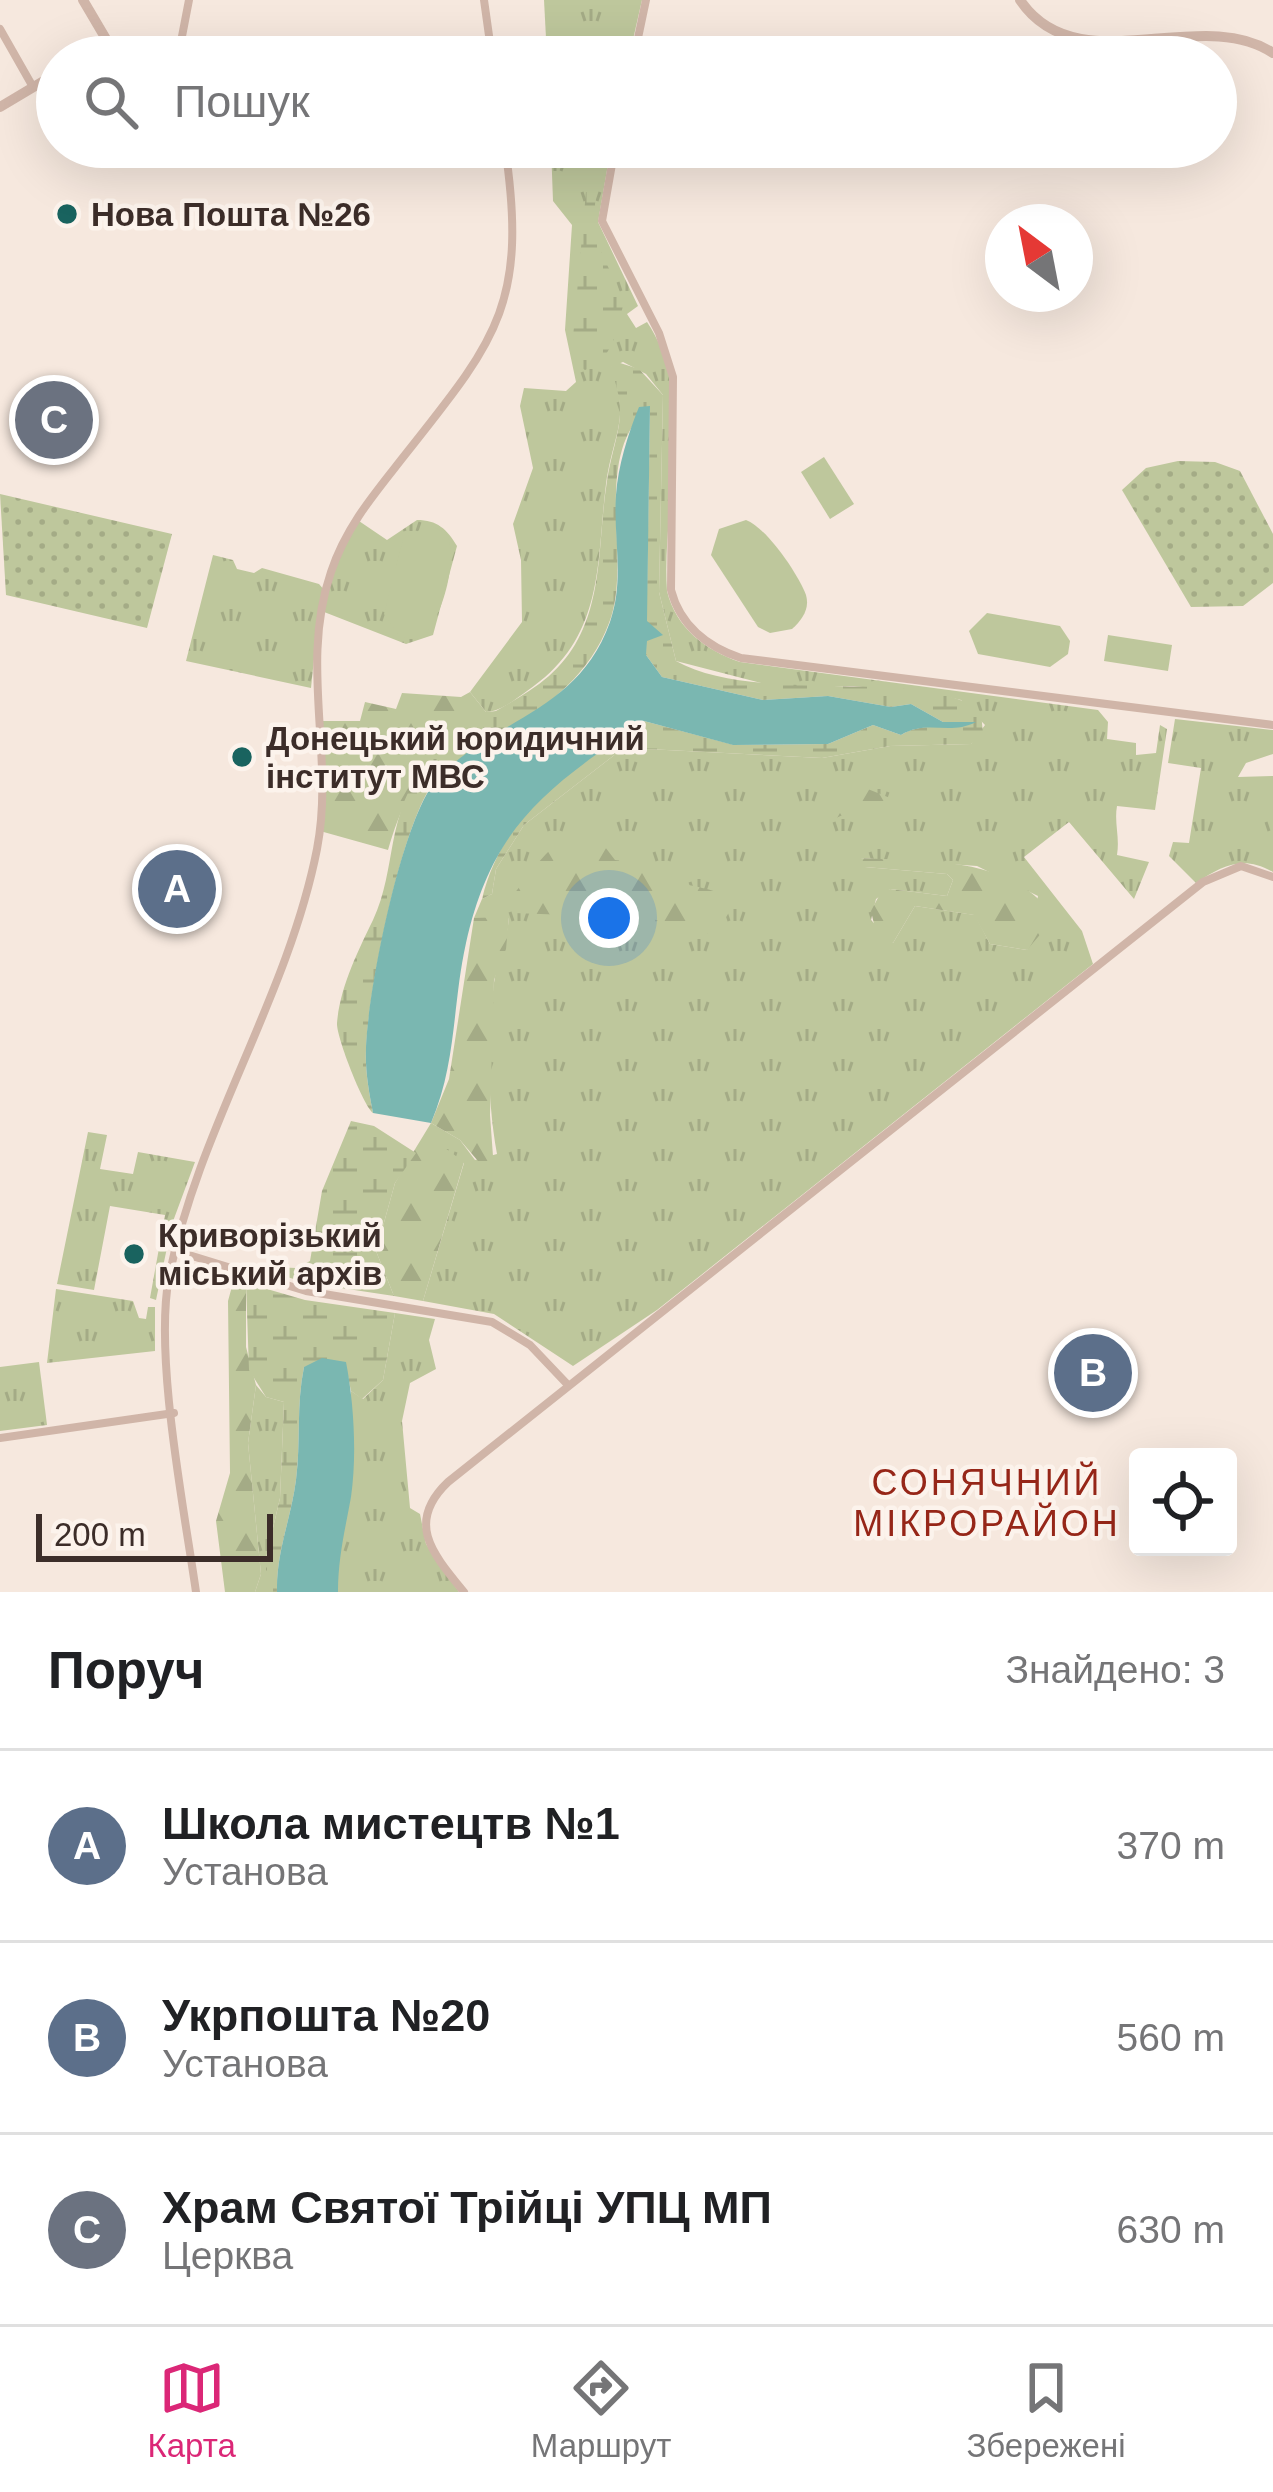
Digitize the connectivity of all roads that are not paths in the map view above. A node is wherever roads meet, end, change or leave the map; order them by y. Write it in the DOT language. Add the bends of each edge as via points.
graph roads {
  1 [pos="83,0"];
  2 [pos="189,0"];
  3 [pos="484,0"];
  4 [pos="646,0"];
  5 [pos="1020,0"];
  6 [pos="0,29"];
  7 [pos="105,36"];
  8 [pos="182,36"];
  9 [pos="489,36"];
  10 [pos="638,36"];
  11 [pos="1073,36"];
  12 [pos="1237,39"];
  13 [pos="1273,53"];
  14 [pos="36,86"];
  15 [pos="33,88"];
  16 [pos="0,107"];
  17 [pos="509,168"];
  18 [pos="611,168"];
  19 [pos="1273,725"];
  20 [pos="1273,877"];
  21 [pos="175,1251"];
  22 [pos="568,1385"];
  23 [pos="174,1413"];
  24 [pos="0,1438"];
  25 [pos="196,1592"];
  26 [pos="464,1592"];
  1 -- 7 [label="street"];
  2 -- 8 [label="street"];
  3 -- 9 [label="street"];
  4 -- 10 [label="street"];
  5 -- 11 [label="street" via="1053,34"];
  6 -- 15 [label="street"];
  12 -- 13 [label="street"];
  14 -- 15 [label="street"];
  15 -- 16 [label="street"];
  17 -- 21 [label="street" via="516,223 503,310 445,403 356,519 329,577 314,647 324,790 312,877"];
  18 -- 19 [label="street" via="602,221 674,377 671,590 700,638 741,658"];
  20 -- 22 [label="street" via="1240,866 1203,882"];
  21 -- 22 [label="street" via="306,1292 492,1322 530,1345"];
  21 -- 23 [label="street" via="166,1303"];
  22 -- 26 [label="street" via="427,1505 430,1542"];
  23 -- 24 [label="street"];
  23 -- 25 [label="street"];
}
